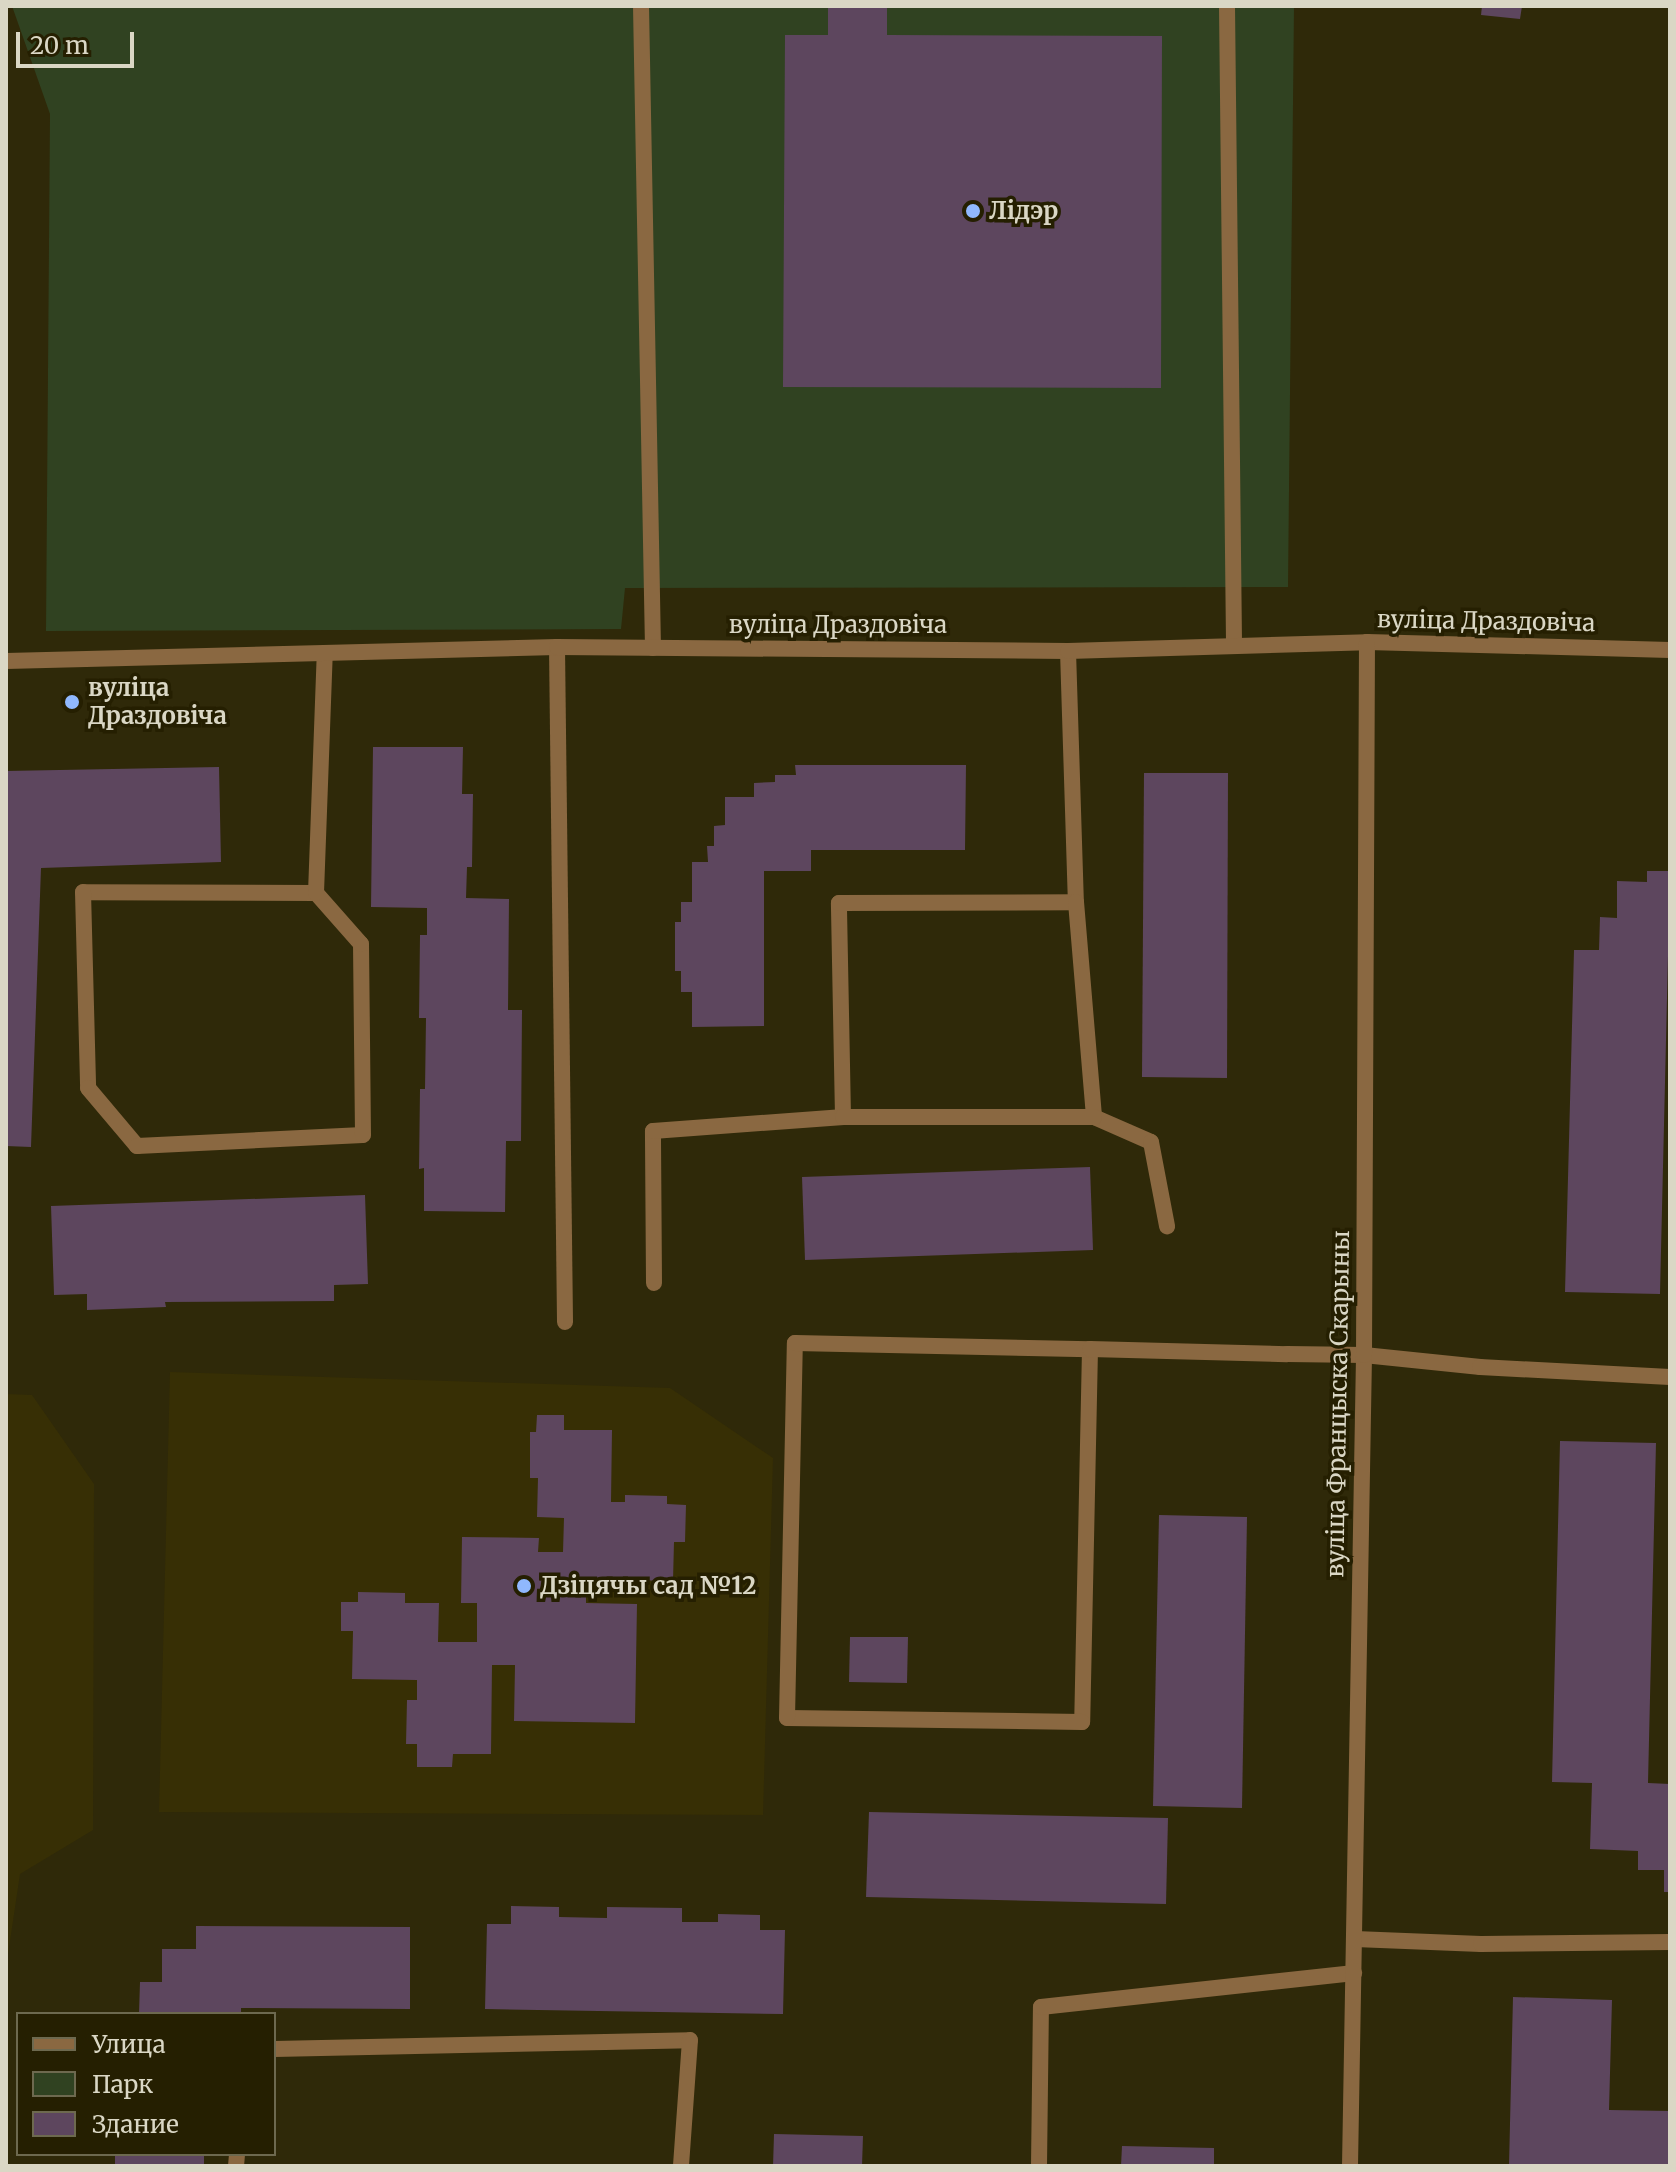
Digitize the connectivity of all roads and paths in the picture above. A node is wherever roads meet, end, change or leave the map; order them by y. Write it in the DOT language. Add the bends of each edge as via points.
graph roads {
  1 [pos="641,6"];
  2 [pos="1227,6"];
  3 [pos="1367,642"];
  4 [pos="1234,646"];
  5 [pos="557,647"];
  6 [pos="653,648"];
  7 [pos="1670,650"];
  8 [pos="1068,651"];
  9 [pos="325,653"];
  10 [pos="6,661"];
  11 [pos="316,893"];
  12 [pos="1076,902"];
  13 [pos="843,1117"];
  14 [pos="1094,1117"];
  15 [pos="1167,1226"];
  16 [pos="654,1283"];
  17 [pos="565,1322"];
  18 [pos="1090,1349"];
  19 [pos="1364,1355"];
  20 [pos="1670,1377"];
  21 [pos="1355,1939"];
  22 [pos="1670,1942"];
  23 [pos="1354,1973"];
  24 [pos="276,2049"];
  25 [pos="681,2166"];
  26 [pos="1039,2166"];
  27 [pos="1350,2166"];
  1 -- 6 [label="street"];
  2 -- 4 [label="street"];
  3 -- 4 [label="street, вуліца Драздовіча"];
  3 -- 7 [label="street, вуліца Драздовіча"];
  3 -- 19 [label="street, вуліца Францыска Скарыны"];
  4 -- 8 [label="street, вуліца Драздовіча"];
  5 -- 6 [label="street, вуліца Драздовіча"];
  5 -- 9 [label="street, вуліца Драздовіча"];
  5 -- 17 [label="street"];
  6 -- 8 [label="street, вуліца Драздовіча"];
  8 -- 12 [label="street"];
  9 -- 10 [label="street, вуліца Драздовіча"];
  9 -- 11 [label="street"];
  11 -- 11 [label="street" via="361,944 363,1135 137,1146 88,1088 83,892"];
  12 -- 13 [label="street" via="839,903"];
  12 -- 14 [label="street"];
  13 -- 14 [label="street"];
  13 -- 16 [label="street" via="653,1131"];
  14 -- 15 [label="street" via="1151,1142"];
  18 -- 18 [label="street" via="795,1343 787,1718 1082,1722"];
  18 -- 19 [label="street"];
  19 -- 20 [label="street"];
  19 -- 21 [label="street, вуліца Францыска Скарыны"];
  21 -- 22 [label="street"];
  21 -- 23 [label="street, вуліца Францыска Скарыны"];
  23 -- 26 [label="street" via="1041,2007"];
  23 -- 27 [label="street, вуліца Францыска Скарыны"];
  24 -- 25 [label="street" via="690,2040"];
}
